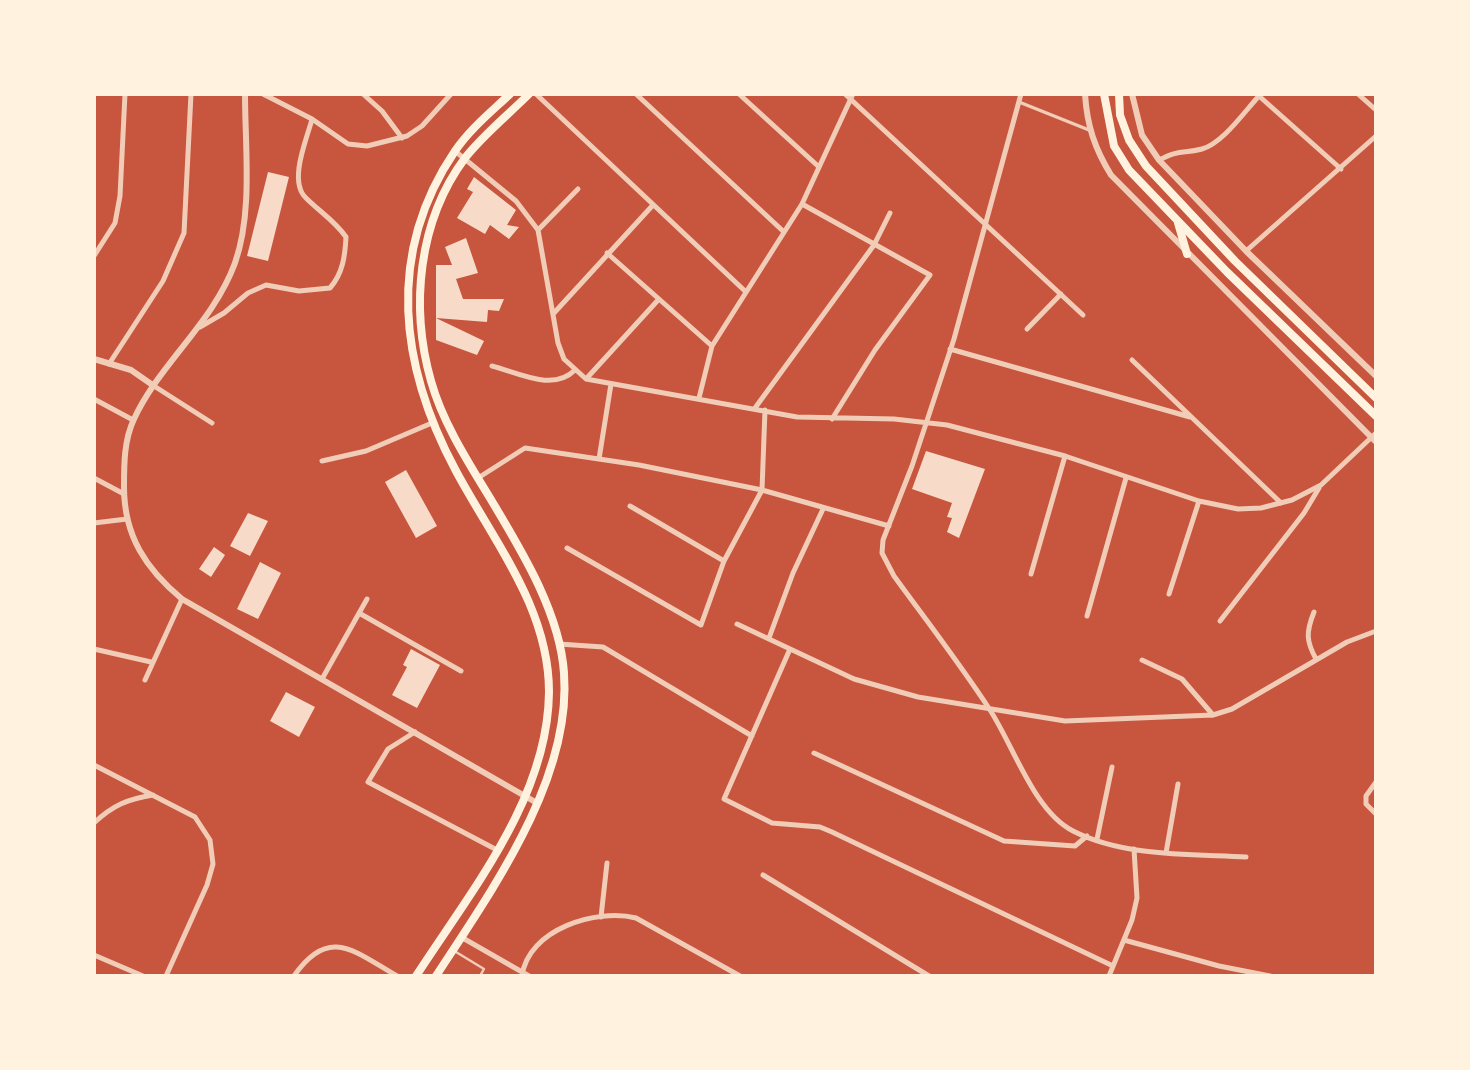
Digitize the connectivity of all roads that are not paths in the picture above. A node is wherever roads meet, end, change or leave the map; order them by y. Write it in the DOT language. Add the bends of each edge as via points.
graph roads {
  1 [pos="125,94"];
  2 [pos="191,94"];
  3 [pos="245,94"];
  4 [pos="263,94"];
  5 [pos="363,94"];
  6 [pos="451,94"];
  7 [pos="510,94"];
  8 [pos="529,94"];
  9 [pos="536,94"];
  10 [pos="636,94"];
  11 [pos="739,94"];
  12 [pos="1021,94"];
  13 [pos="1085,94"];
  14 [pos="1104,94"];
  15 [pos="1119,94"];
  16 [pos="1132,94"];
  17 [pos="1358,94"];
  18 [pos="849,96"];
  19 [pos="1019,102"];
  20 [pos="1376,110"];
  21 [pos="312,119"];
  22 [pos="1089,130"];
  23 [pos="1376,136"];
  24 [pos="402,138"];
  25 [pos="456,150"];
  26 [pos="465,159"];
  27 [pos="1159,160"];
  28 [pos="819,167"];
  29 [pos="1341,169"];
  30 [pos="578,188"];
  31 [pos="802,204"];
  32 [pos="653,205"];
  33 [pos="890,213"];
  34 [pos="1178,220"];
  35 [pos="985,224"];
  36 [pos="538,230"];
  37 [pos="785,232"];
  38 [pos="874,244"];
  39 [pos="1246,251"];
  40 [pos="607,253"];
  41 [pos="1187,254"];
  42 [pos="94,256"];
  43 [pos="746,292"];
  44 [pos="1061,294"];
  45 [pos="659,299"];
  46 [pos="554,313"];
  47 [pos="1083,315"];
  48 [pos="200,327"];
  49 [pos="1027,329"];
  50 [pos="712,346"];
  51 [pos="950,349"];
  52 [pos="94,359"];
  53 [pos="1132,360"];
  54 [pos="109,364"];
  55 [pos="492,366"];
  56 [pos="575,370"];
  57 [pos="1376,376"];
  58 [pos="586,379"];
  59 [pos="611,384"];
  60 [pos="154,386"];
  61 [pos="699,398"];
  62 [pos="1376,398"];
  63 [pos="94,399"];
  64 [pos="755,408"];
  65 [pos="765,410"];
  66 [pos="1376,416"];
  67 [pos="1190,417"];
  68 [pos="832,419"];
  69 [pos="133,420"];
  70 [pos="926,422"];
  71 [pos="212,423"];
  72 [pos="432,423"];
  73 [pos="1374,437"];
  74 [pos="1065,456"];
  75 [pos="599,458"];
  76 [pos="322,461"];
  77 [pos="94,478"];
  78 [pos="478,478"];
  79 [pos="1126,478"];
  80 [pos="1321,485"];
  81 [pos="762,490"];
  82 [pos="124,494"];
  83 [pos="1199,501"];
  84 [pos="1281,503"];
  85 [pos="630,506"];
  86 [pos="823,509"];
  87 [pos="127,519"];
  88 [pos="94,523"];
  89 [pos="889,526"];
  90 [pos="567,548"];
  91 [pos="724,561"];
  92 [pos="1031,574"];
  93 [pos="1169,594"];
  94 [pos="367,598"];
  95 [pos="182,599"];
  96 [pos="1314,612"];
  97 [pos="359,613"];
  98 [pos="1087,616"];
  99 [pos="1220,621"];
  100 [pos="737,624"];
  101 [pos="1376,631"];
  102 [pos="769,638"];
  103 [pos="559,644"];
  104 [pos="94,649"];
  105 [pos="790,649"];
  106 [pos="1316,659"];
  107 [pos="1142,660"];
  108 [pos="151,662"];
  109 [pos="461,671"];
  110 [pos="322,679"];
  111 [pos="145,680"];
  112 [pos="991,711"];
  113 [pos="1213,715"];
  114 [pos="415,732"];
  115 [pos="752,736"];
  116 [pos="814,753"];
  117 [pos="94,765"];
  118 [pos="1112,767"];
  119 [pos="1376,782"];
  120 [pos="1178,784"];
  121 [pos="153,795"];
  122 [pos="524,796"];
  123 [pos="537,803"];
  124 [pos="1376,814"];
  125 [pos="94,824"];
  126 [pos="1087,836"];
  127 [pos="1097,839"];
  128 [pos="1134,849"];
  129 [pos="497,850"];
  130 [pos="1166,853"];
  131 [pos="1246,857"];
  132 [pos="607,863"];
  133 [pos="763,875"];
  134 [pos="601,917"];
  135 [pos="461,937"];
  136 [pos="1125,940"];
  137 [pos="453,950"];
  138 [pos="94,955"];
  139 [pos="1113,966"];
  140 [pos="418,973"];
  141 [pos="522,974"];
  142 [pos="143,975"];
  143 [pos="166,975"];
  144 [pos="294,975"];
  145 [pos="397,975"];
  146 [pos="428,975"];
  147 [pos="436,975"];
  148 [pos="480,975"];
  149 [pos="529,975"];
  150 [pos="740,975"];
  151 [pos="929,975"];
  152 [pos="1109,975"];
  153 [pos="1270,975"];
  1 -- 42 [label="street" via="115,223"];
  2 -- 54 [label="street" via="184,233 163,281"];
  3 -- 48 [label="street" via="244,219 235,263"];
  4 -- 21 [label="street"];
  5 -- 24 [label="street"];
  6 -- 24 [label="street" via="422,126"];
  7 -- 25 [label="main road"];
  8 -- 26 [label="main road"];
  9 -- 32 [label="street"];
  10 -- 37 [label="street"];
  11 -- 28 [label="street"];
  12 -- 19 [label="street"];
  13 -- 22 [label="street"];
  14 -- 34 [label="main road" via="1114,146 1129,170"];
  15 -- 62 [label="main road" via="1129,141 1146,166 1235,261"];
  16 -- 27 [label="street" via="1142,135"];
  17 -- 20 [label="street"];
  18 -- 28 [label="street"];
  18 -- 35 [label="street"];
  19 -- 22 [label="street"];
  19 -- 35 [label="street"];
  21 -- 24 [label="street" via="348,144 367,146"];
  21 -- 48 [label="street" via="299,185 303,196 335,221 346,237 345,259 337,280 330,288 316,290 266,285"];
  22 -- 41 [label="street" via="1111,175"];
  23 -- 29 [label="street"];
  25 -- 26 [label="street"];
  25 -- 72 [label="main road" via="422,220 407,290 418,382"];
  26 -- 36 [label="street" via="516,201"];
  26 -- 78 [label="main road" via="431,226 423,261 421,327 431,382"];
  27 -- 29 [label="street" via="1178,150 1202,149 1214,143 1259,96"];
  27 -- 39 [label="street"];
  28 -- 31 [label="street"];
  29 -- 39 [label="street"];
  30 -- 36 [label="street"];
  31 -- 37 [label="street"];
  31 -- 38 [label="street"];
  32 -- 40 [label="street"];
  32 -- 43 [label="street"];
  33 -- 38 [label="street"];
  34 -- 41 [label="main road"];
  34 -- 66 [label="main road"];
  35 -- 44 [label="street"];
  35 -- 51 [label="street"];
  36 -- 46 [label="street"];
  37 -- 43 [label="street"];
  38 -- 64 [label="street"];
  38 -- 68 [label="street" via="930,275"];
  39 -- 57 [label="street"];
  40 -- 45 [label="street"];
  40 -- 46 [label="street"];
  41 -- 73 [label="street"];
  43 -- 50 [label="street"];
  44 -- 47 [label="street"];
  44 -- 49 [label="street"];
  45 -- 50 [label="street"];
  45 -- 58 [label="street"];
  46 -- 56 [label="street" via="558,343"];
  48 -- 60 [label="street"];
  50 -- 61 [label="street"];
  51 -- 67 [label="street"];
  51 -- 70 [label="street"];
  52 -- 54 [label="street"];
  53 -- 67 [label="street"];
  54 -- 60 [label="street" via="131,370"];
  55 -- 56 [label="street" via="554,383"];
  56 -- 58 [label="street"];
  58 -- 59 [label="street"];
  59 -- 61 [label="street"];
  59 -- 75 [label="street"];
  60 -- 69 [label="street"];
  60 -- 71 [label="street"];
  61 -- 64 [label="street"];
  63 -- 69 [label="street"];
  64 -- 65 [label="street"];
  65 -- 68 [label="street"];
  65 -- 81 [label="street"];
  67 -- 84 [label="street"];
  68 -- 70 [label="street"];
  69 -- 82 [label="street" via="124,454"];
  70 -- 74 [label="street"];
  70 -- 89 [label="street"];
  72 -- 76 [label="street" via="366,452"];
  72 -- 122 [label="main road" via="505,551 545,653 549,695 545,735"];
  73 -- 80 [label="street"];
  74 -- 79 [label="street"];
  74 -- 92 [label="street"];
  75 -- 78 [label="street" via="525,447"];
  75 -- 81 [label="street"];
  77 -- 82 [label="street"];
  78 -- 103 [label="main road" via="528,562"];
  79 -- 83 [label="street"];
  79 -- 98 [label="street"];
  80 -- 84 [label="street"];
  80 -- 99 [label="street"];
  81 -- 86 [label="street"];
  81 -- 91 [label="street"];
  82 -- 87 [label="street"];
  83 -- 84 [label="street" via="1238,509"];
  83 -- 93 [label="street"];
  85 -- 91 [label="street"];
  86 -- 89 [label="street"];
  86 -- 102 [label="street"];
  87 -- 88 [label="street"];
  87 -- 95 [label="street" via="143,561"];
  89 -- 112 [label="street" via="882,553 894,576"];
  90 -- 91 [label="street" via="701,625"];
  94 -- 97 [label="street"];
  95 -- 108 [label="street"];
  95 -- 110 [label="street"];
  96 -- 106 [label="street" via="1307,643"];
  97 -- 109 [label="street"];
  97 -- 110 [label="street"];
  100 -- 102 [label="street"];
  101 -- 106 [label="street"];
  102 -- 105 [label="street"];
  103 -- 115 [label="street" via="603,647"];
  103 -- 123 [label="main road" via="564,674 562,708 551,768"];
  104 -- 108 [label="street"];
  105 -- 112 [label="street" via="887,691"];
  105 -- 115 [label="street"];
  106 -- 113 [label="street" via="1232,709"];
  107 -- 113 [label="street" via="1182,679"];
  108 -- 111 [label="street"];
  110 -- 114 [label="street"];
  112 -- 113 [label="street" via="1065,721"];
  112 -- 126 [label="street" via="1047,811 1061,824"];
  114 -- 122 [label="street"];
  114 -- 129 [label="street" via="387,749 368,782"];
  115 -- 139 [label="street" via="724,799 772,823 832,832"];
  116 -- 126 [label="street" via="1004,841 1075,846"];
  117 -- 121 [label="street"];
  118 -- 127 [label="street"];
  119 -- 124 [label="street" via="1366,796 1366,804"];
  120 -- 130 [label="street"];
  121 -- 125 [label="street" via="127,799"];
  121 -- 143 [label="street" via="195,817 210,840 213,864 208,885"];
  122 -- 123 [label="street"];
  122 -- 129 [label="main road"];
  123 -- 135 [label="main road"];
  126 -- 127 [label="street"];
  127 -- 128 [label="street"];
  128 -- 130 [label="street"];
  128 -- 136 [label="street" via="1137,898"];
  129 -- 140 [label="main road"];
  130 -- 131 [label="street"];
  132 -- 134 [label="street"];
  133 -- 151 [label="street"];
  134 -- 141 [label="street" via="544,939 532,951"];
  134 -- 150 [label="street" via="636,918"];
  135 -- 137 [label="main road"];
  135 -- 141 [label="street"];
  136 -- 139 [label="street"];
  136 -- 153 [label="street"];
  137 -- 147 [label="main road"];
  137 -- 148 [label="lane" via="484,969"];
  138 -- 142 [label="street"];
  139 -- 152 [label="street"];
  140 -- 146 [label="lane"];
  141 -- 149 [label="street"];
  144 -- 145 [label="street" via="316,951 329,945 346,947"];
}
